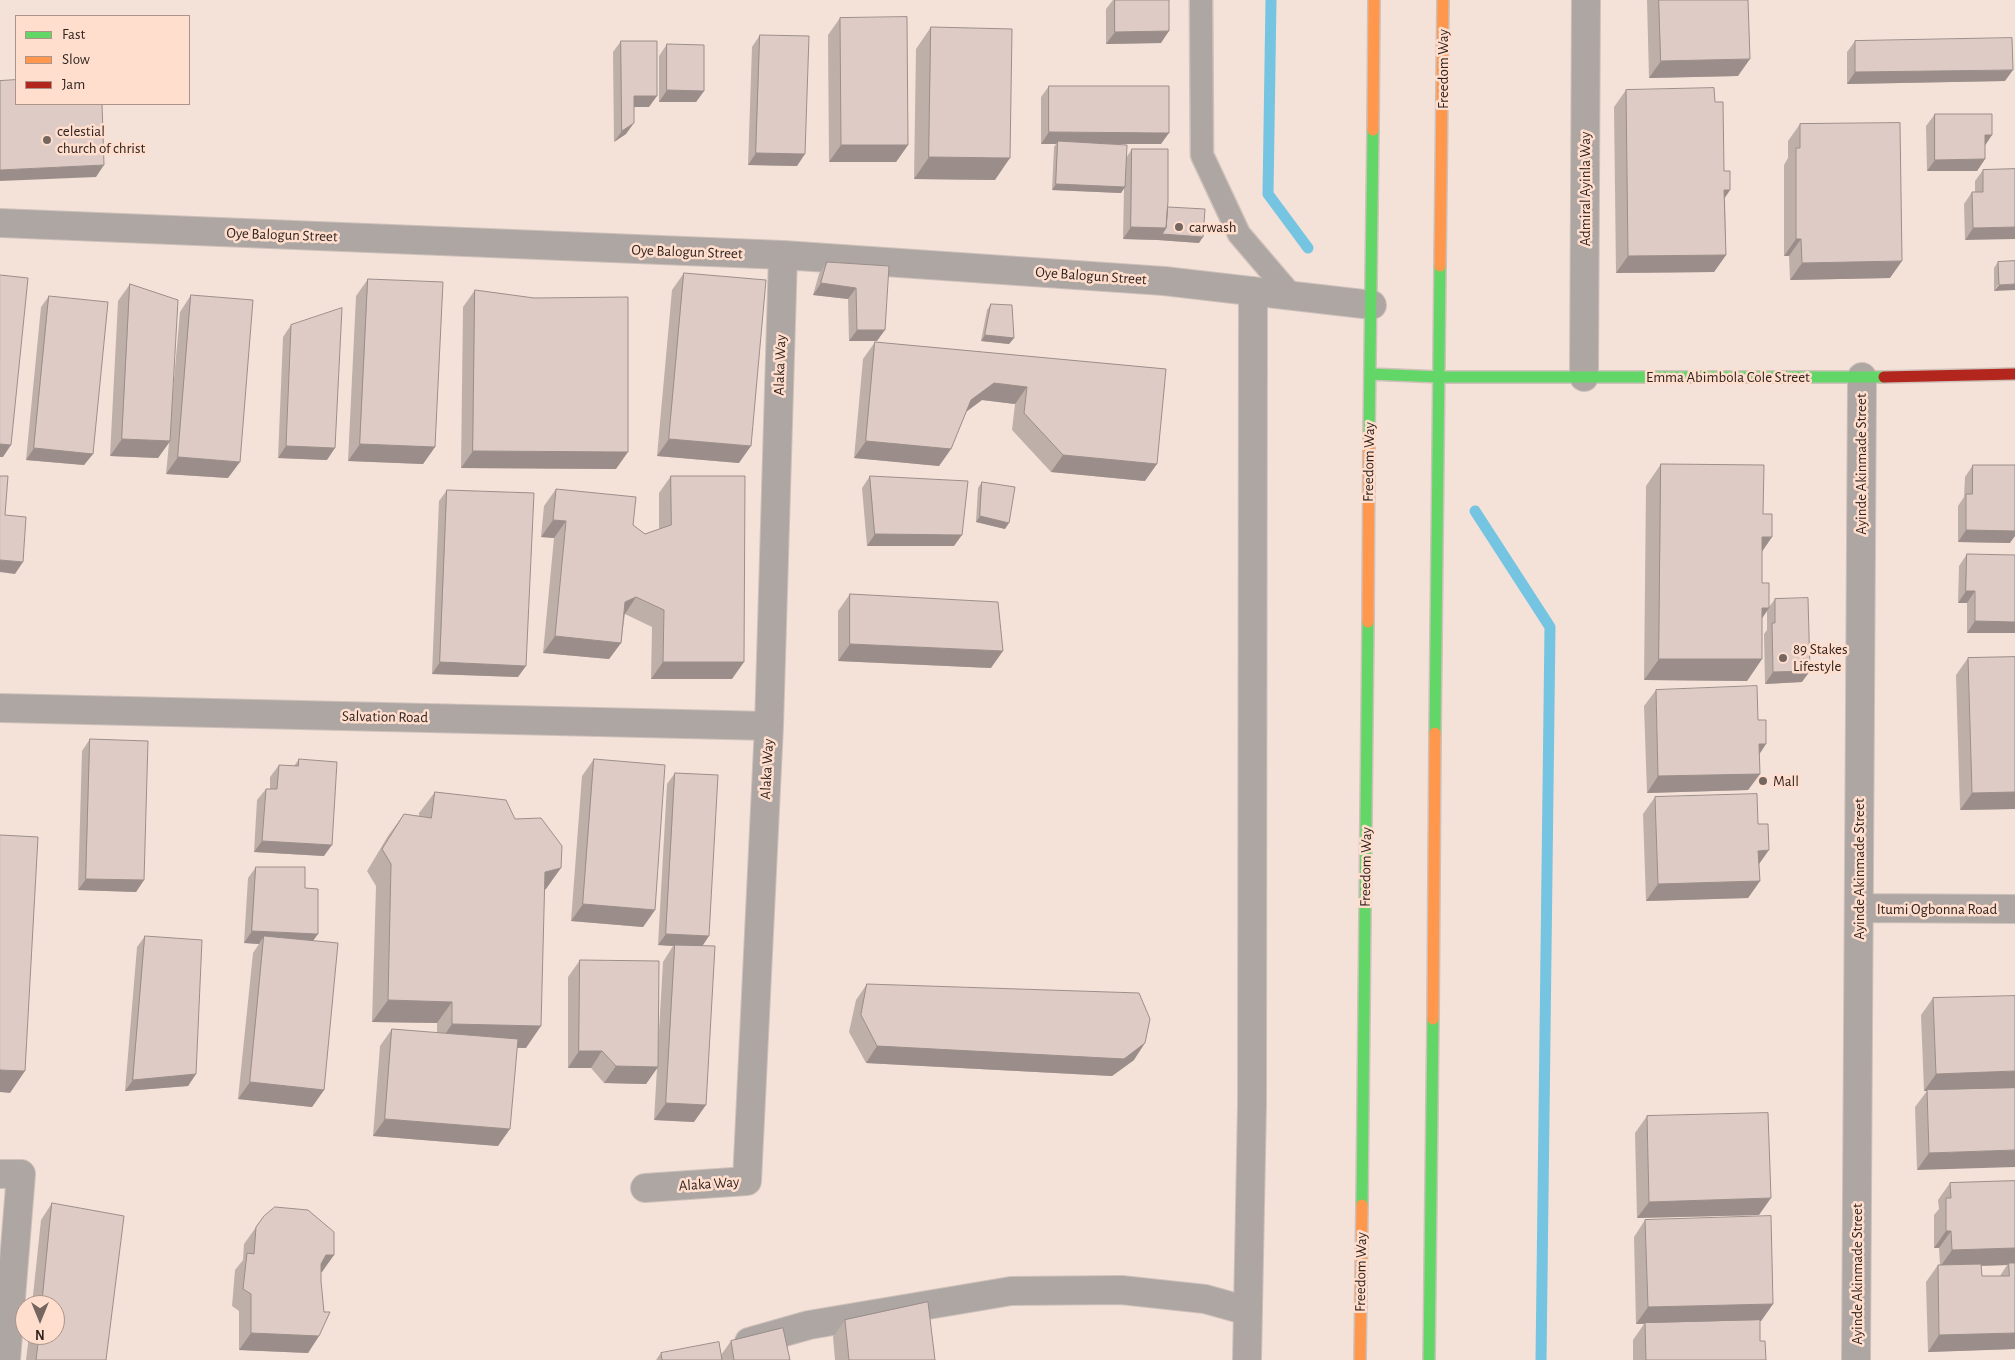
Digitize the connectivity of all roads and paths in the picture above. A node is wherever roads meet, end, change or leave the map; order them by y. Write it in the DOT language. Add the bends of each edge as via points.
graph roads {
  1 [pos="1201,0"];
  2 [pos="1374,0"];
  3 [pos="1443,0"];
  4 [pos="1586,0"];
  5 [pos="0,223"];
  6 [pos="783,256"];
  7 [pos="1253,291"];
  8 [pos="1292,296"];
  9 [pos="1372,306"];
  10 [pos="1370,374"];
  11 [pos="2015,374"];
  12 [pos="1440,377"];
  13 [pos="1584,377"];
  14 [pos="1862,377"];
  15 [pos="0,708"];
  16 [pos="769,726"];
  17 [pos="1859,908"];
  18 [pos="2015,909"];
  19 [pos="10,1174"];
  20 [pos="645,1188"];
  21 [pos="1248,1310"];
  22 [pos="728,1348"];
  23 [pos="6,1360"];
  24 [pos="1247,1360"];
  25 [pos="1360,1360"];
  26 [pos="1429,1360"];
  27 [pos="1856,1360"];
  1 -- 8 [label="lane" via="1202,155 1239,234"];
  2 -- 9 [label="main road, Freedom Way"];
  3 -- 12 [label="main road, Freedom Way"];
  4 -- 13 [label="street, Admiral Ayinla Way"];
  5 -- 6 [label="street, Oye Balogun Street"];
  6 -- 7 [label="street, Oye Balogun Street" via="1164,281"];
  6 -- 16 [label="street, Alaka Way"];
  7 -- 8 [label="street, Oye Balogun Street"];
  7 -- 21 [label="street" via="1252,1104"];
  8 -- 9 [label="street, Oye Balogun Street"];
  9 -- 10 [label="main road, Freedom Way"];
  10 -- 12 [label="main road"];
  10 -- 25 [label="main road, Freedom Way"];
  11 -- 14 [label="main road, Emma Abimbola Cole Street"];
  12 -- 13 [label="main road, Emma Abimbola Cole Street"];
  12 -- 26 [label="main road, Freedom Way"];
  13 -- 14 [label="main road, Emma Abimbola Cole Street"];
  14 -- 17 [label="street, Ayinde Akinmade Street"];
  15 -- 16 [label="street, Salvation Road"];
  16 -- 20 [label="street, Alaka Way" via="747,1181"];
  17 -- 18 [label="street, Itumi Ogbonna Road"];
  17 -- 27 [label="street, Ayinde Akinmade Street"];
  19 -- 23 [label="street"];
  21 -- 22 [label="street" via="1205,1299 1121,1290 1011,1291 809,1325"];
  21 -- 24 [label="street"];
}
